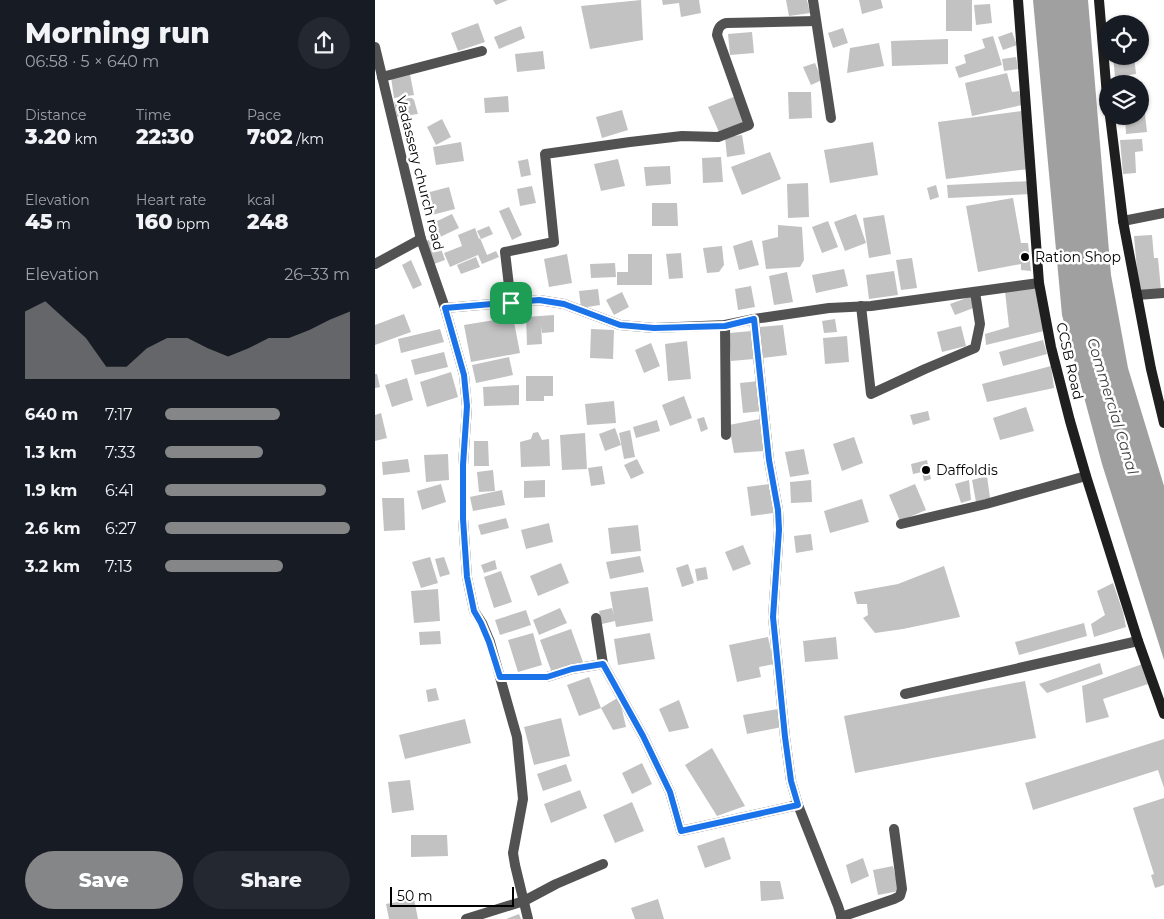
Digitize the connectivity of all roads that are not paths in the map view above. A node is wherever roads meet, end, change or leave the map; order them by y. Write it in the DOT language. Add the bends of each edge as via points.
graph roads {
  1 [pos="813,0"];
  2 [pos="1018,0"];
  3 [pos="1099,0"];
  4 [pos="816,22"];
  5 [pos="375,47"];
  6 [pos="482,51"];
  7 [pos="1105,75"];
  8 [pos="382,77"];
  9 [pos="831,118"];
  10 [pos="1111,125"];
  11 [pos="1164,213"];
  12 [pos="1123,221"];
  13 [pos="421,239"];
  14 [pos="375,264"];
  15 [pos="1039,283"];
  16 [pos="975,292"];
  17 [pos="1164,294"];
  18 [pos="1137,295"];
  19 [pos="511,303"];
  20 [pos="861,306"];
  21 [pos="445,308"];
  22 [pos="754,319"];
  23 [pos="725,326"];
  24 [pos="1164,422"];
  25 [pos="726,435"];
  26 [pos="1086,476"];
  27 [pos="901,524"];
  28 [pos="596,618"];
  29 [pos="1138,641"];
  30 [pos="603,664"];
  31 [pos="500,677"];
  32 [pos="905,694"];
  33 [pos="1164,714"];
  34 [pos="798,805"];
  35 [pos="894,829"];
  36 [pos="603,864"];
  37 [pos="524,901"];
  38 [pos="841,918"];
  39 [pos="466,919"];
  40 [pos="529,919"];
  1 -- 4 [label="street"];
  2 -- 15 [label="main road, CCSB Road"];
  3 -- 7 [label="main road"];
  4 -- 9 [label="street"];
  4 -- 19 [label="street" via="726,22 718,29 717,35 749,125 718,137 682,136 545,154 554,242 505,252"];
  5 -- 8 [label="street, Vadassery church road"];
  6 -- 8 [label="street"];
  8 -- 13 [label="street, Vadassery church road"];
  10 -- 12 [label="main road"];
  11 -- 12 [label="street"];
  12 -- 18 [label="main road"];
  13 -- 14 [label="street"];
  13 -- 21 [label="street, Vadassery church road"];
  15 -- 16 [label="street"];
  15 -- 26 [label="main road, CCSB Road" via="1051,347"];
  16 -- 20 [label="street"];
  16 -- 20 [label="street" via="980,324 975,348 871,394"];
  17 -- 18 [label="street"];
  18 -- 24 [label="main road"];
  19 -- 21 [label="street"];
  19 -- 23 [label="street" via="539,300 564,304 620,325 654,328"];
  20 -- 22 [label="street"];
  21 -- 31 [label="street, Vadassery church road" via="464,375 467,406 463,465 467,577 474,611 489,642"];
  22 -- 23 [label="street"];
  22 -- 34 [label="street" via="769,460 778,510 773,617 789,772"];
  23 -- 25 [label="street"];
  26 -- 27 [label="street"];
  26 -- 29 [label="main road, CCSB Road"];
  28 -- 30 [label="street"];
  29 -- 32 [label="street"];
  29 -- 33 [label="main road, CCSB Road"];
  30 -- 31 [label="street" via="547,677"];
  30 -- 34 [label="street" via="670,792 681,831"];
  31 -- 37 [label="street, Vadassery church road" via="517,737 523,799 513,853"];
  34 -- 38 [label="street"];
  35 -- 38 [label="street" via="902,890 900,896"];
  36 -- 37 [label="street"];
  37 -- 39 [label="street"];
  37 -- 40 [label="street, Vadassery church road"];
}
